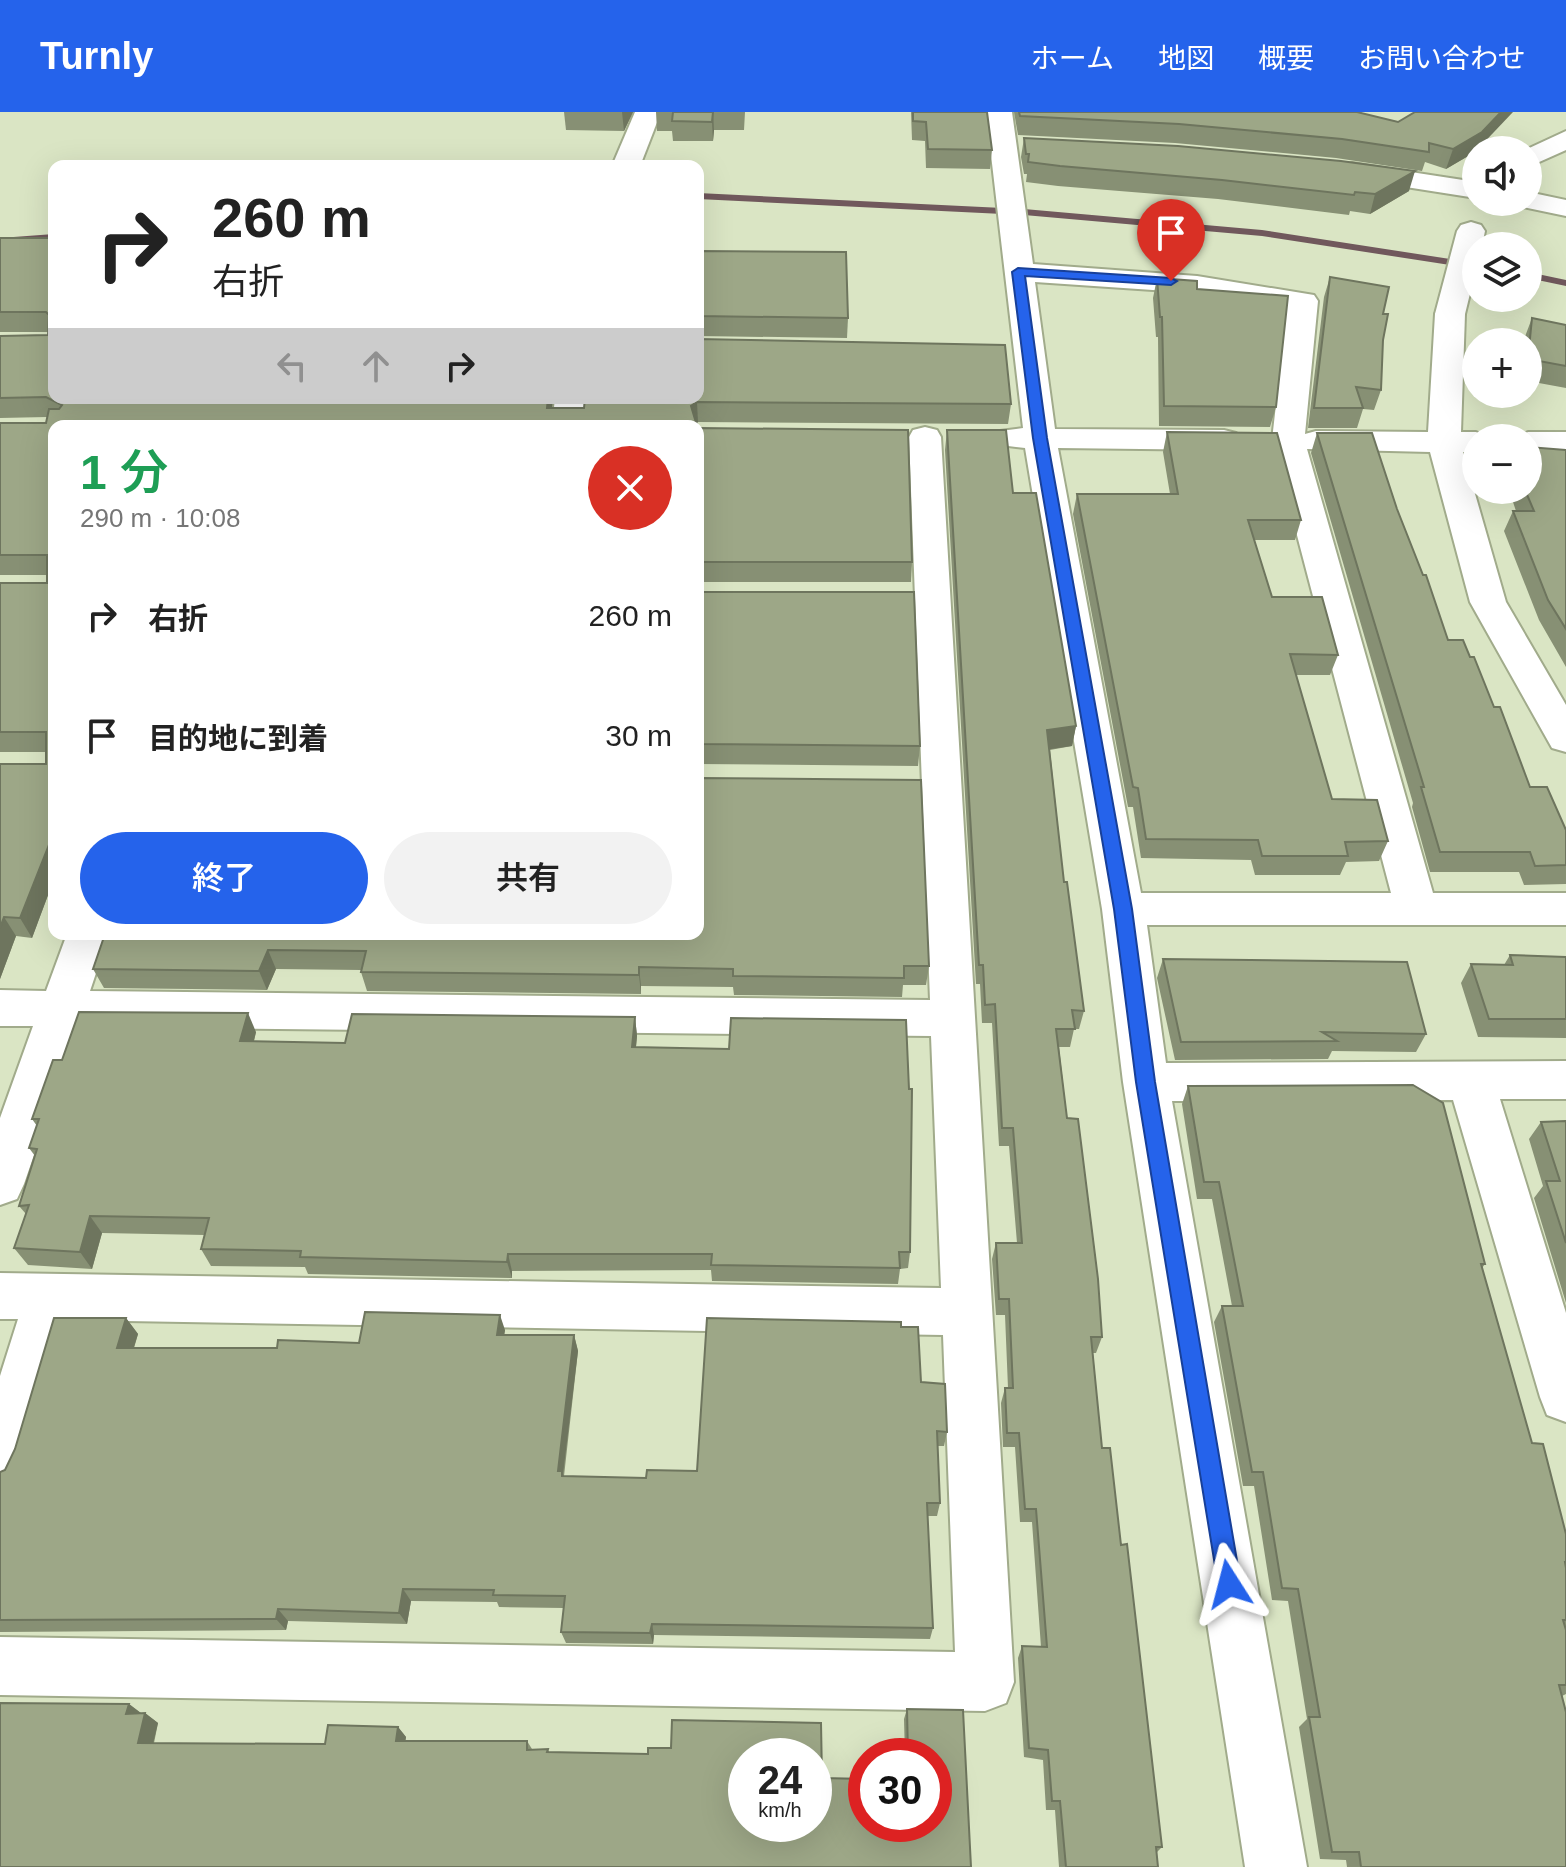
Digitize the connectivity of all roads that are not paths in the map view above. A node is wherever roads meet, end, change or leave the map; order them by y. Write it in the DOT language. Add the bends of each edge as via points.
graph roads {
  1 [pos="648,112"];
  2 [pos="999,112"];
  3 [pos="1566,139"];
  4 [pos="1003,145"];
  5 [pos="1034,147"];
  6 [pos="1542,152"];
  7 [pos="628,160"];
  8 [pos="1321,168"];
  9 [pos="1462,188"];
  10 [pos="1542,203"];
  11 [pos="1566,208"];
  12 [pos="1478,216"];
  13 [pos="1018,272"];
  14 [pos="1040,438"];
  15 [pos="1288,440"];
  16 [pos="1460,442"];
  17 [pos="1542,442"];
  18 [pos="1566,442"];
  19 [pos="1566,738"];
  20 [pos="1123,909"];
  21 [pos="1416,909"];
  22 [pos="1566,909"];
  23 [pos="86,940"];
  24 [pos="0,1008"];
  25 [pos="62,1008"];
  26 [pos="952,1018"];
  27 [pos="1566,1080"];
  28 [pos="1471,1081"];
  29 [pos="1146,1082"];
  30 [pos="0,1184"];
  31 [pos="25,1297"];
  32 [pos="966,1312"];
  33 [pos="1566,1397"];
  34 [pos="0,1462"];
  35 [pos="0,1666"];
  36 [pos="1276,1867"];
  1 -- 7 [label="street"];
  2 -- 4 [label="street"];
  3 -- 6 [label="street"];
  4 -- 5 [label="street"];
  4 -- 13 [label="street"];
  8 -- 9 [label="street"];
  10 -- 11 [label="street"];
  12 -- 16 [label="street" via="1450,314"];
  13 -- 14 [label="street" via="1013,353"];
  13 -- 15 [label="street" via="1171,281 1303,301"];
  14 -- 15 [label="street"];
  14 -- 20 [label="street"];
  14 -- 26 [label="street" via="939,437 917,597 926,783"];
  15 -- 16 [label="street"];
  15 -- 21 [label="street"];
  16 -- 19 [label="street" via="1488,602"];
  17 -- 18 [label="street"];
  20 -- 21 [label="street"];
  20 -- 29 [label="street"];
  21 -- 22 [label="street"];
  23 -- 25 [label="street"];
  24 -- 25 [label="street"];
  25 -- 26 [label="street"];
  25 -- 30 [label="street"];
  26 -- 32 [label="street"];
  27 -- 28 [label="street"];
  28 -- 29 [label="street"];
  28 -- 33 [label="street"];
  29 -- 36 [label="street"];
  31 -- 32 [label="street"];
  31 -- 34 [label="street"];
  32 -- 35 [label="street" via="985,1682"];
}
